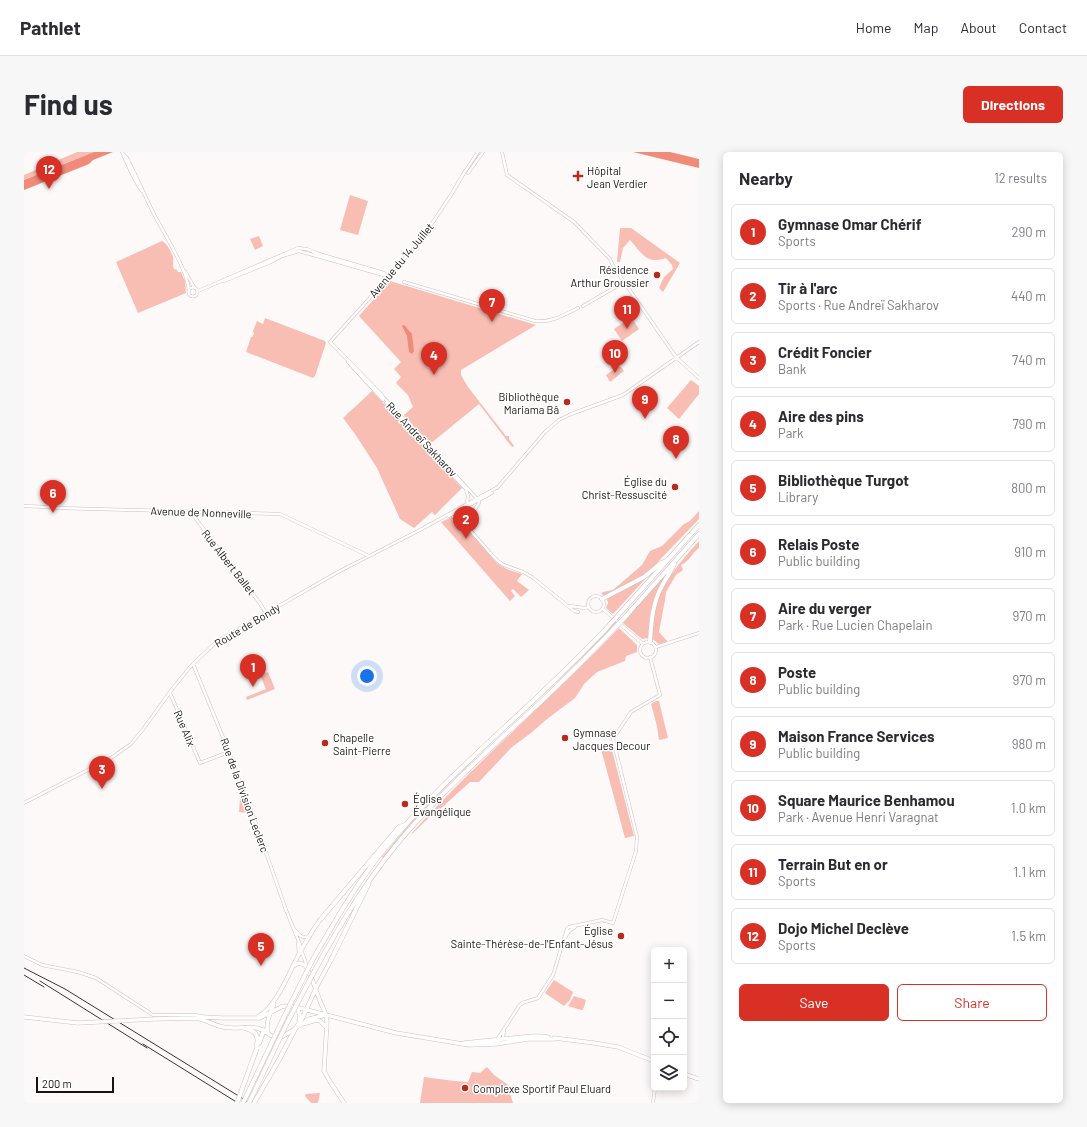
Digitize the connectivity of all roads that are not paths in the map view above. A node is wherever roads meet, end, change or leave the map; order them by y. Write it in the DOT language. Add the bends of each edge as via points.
graph roads {
  1 [pos="478,152"];
  2 [pos="483,152"];
  3 [pos="502,152"];
  4 [pos="123,153"];
  5 [pos="468,173"];
  6 [pos="182,267"];
  7 [pos="387,277"];
  8 [pos="404,282"];
  9 [pos="624,282"];
  10 [pos="194,288"];
  11 [pos="189,291"];
  12 [pos="198,291"];
  13 [pos="583,306"];
  14 [pos="578,308"];
  15 [pos="330,342"];
  16 [pos="699,342"];
  17 [pos="343,355"];
  18 [pos="676,357"];
  19 [pos="699,378"];
  20 [pos="478,500"];
  21 [pos="24,506"];
  22 [pos="468,506"];
  23 [pos="478,507"];
  24 [pos="192,512"];
  25 [pos="699,525"];
  26 [pos="470,528"];
  27 [pos="699,534"];
  28 [pos="369,556"];
  29 [pos="666,561"];
  30 [pos="675,561"];
  31 [pos="602,599"];
  32 [pos="569,606"];
  33 [pos="589,608"];
  34 [pos="603,609"];
  35 [pos="578,612"];
  36 [pos="266,613"];
  37 [pos="699,633"];
  38 [pos="650,642"];
  39 [pos="643,644"];
  40 [pos="656,647"];
  41 [pos="650,657"];
  42 [pos="193,664"];
  43 [pos="170,693"];
  44 [pos="229,752"];
  45 [pos="24,803"];
  46 [pos="406,825"];
  47 [pos="369,882"];
  48 [pos="320,920"];
  49 [pos="580,925"];
  50 [pos="293,928"];
  51 [pos="309,936"];
  52 [pos="298,940"];
  53 [pos="562,944"];
  54 [pos="301,949"];
  55 [pos="299,955"];
  56 [pos="24,956"];
  57 [pos="331,960"];
  58 [pos="293,966"];
  59 [pos="309,972"];
  60 [pos="322,977"];
  61 [pos="316,989"];
  62 [pos="276,998"];
  63 [pos="320,1001"];
  64 [pos="292,1006"];
  65 [pos="306,1009"];
  66 [pos="271,1013"];
  67 [pos="327,1014"];
  68 [pos="24,1017"];
  69 [pos="154,1017"];
  70 [pos="203,1017"];
  71 [pos="196,1018"];
  72 [pos="255,1018"];
  73 [pos="300,1024"];
  74 [pos="245,1028"];
  75 [pos="326,1028"];
  76 [pos="265,1029"];
  77 [pos="295,1029"];
  78 [pos="504,1029"];
  79 [pos="503,1039"];
  80 [pos="555,1039"];
  81 [pos="496,1040"];
  82 [pos="461,1044"];
  83 [pos="476,1045"];
  84 [pos="257,1047"];
  85 [pos="651,1060"];
  86 [pos="687,1075"];
  87 [pos="699,1079"];
  88 [pos="655,1091"];
  89 [pos="237,1103"];
  90 [pos="243,1103"];
  91 [pos="249,1103"];
  92 [pos="254,1103"];
  93 [pos="344,1103"];
  94 [pos="653,1103"];
  1 -- 7 [label="street, Avenue du 14 Juillet" via="414,249"];
  2 -- 5 [label="street"];
  3 -- 9 [label="street" via="507,175 570,219 610,259"];
  4 -- 6 [label="street"];
  6 -- 10 [label="street"];
  6 -- 11 [label="street"];
  7 -- 12 [label="street" via="384,273 303,248"];
  7 -- 15 [label="street, Avenue du 14 Juillet"];
  8 -- 14 [label="street" via="535,321 552,320"];
  9 -- 13 [label="street"];
  9 -- 18 [label="street"];
  10 -- 11 [label="street"];
  10 -- 12 [label="street"];
  11 -- 12 [label="street" via="193,297"];
  15 -- 17 [label="street, Rue Andreï Sakharov"];
  16 -- 18 [label="street, Route de Bondy"];
  17 -- 20 [label="street, Rue Andreï Sakharov"];
  17 -- 22 [label="street, Rue Andreï Sakharov" via="466,489"];
  18 -- 19 [label="street"];
  18 -- 20 [label="street, Route de Bondy" via="623,395 559,420 545,432 498,487"];
  20 -- 22 [label="street, Route de Bondy"];
  20 -- 23 [label="street"];
  21 -- 24 [label="street, Avenue de Nonneville"];
  22 -- 23 [label="street"];
  22 -- 26 [label="street, Rue Andreï Sakharov" via="465,518"];
  22 -- 28 [label="street, Route de Bondy"];
  23 -- 26 [label="street" via="470,517"];
  24 -- 28 [label="street, Avenue de Nonneville" via="280,514"];
  24 -- 36 [label="street, Rue Albert Ballet"];
  25 -- 29 [label="highway"];
  26 -- 32 [label="street, Rue Andreï Sakharov" via="499,562 532,577"];
  27 -- 30 [label="highway"];
  28 -- 36 [label="street, Route de Bondy"];
  29 -- 31 [label="highway" via="644,577"];
  29 -- 46 [label="highway, bridge" via="605,630 444,784"];
  30 -- 38 [label="highway" via="655,602"];
  30 -- 47 [label="highway, bridge" via="610,634 440,796 404,836"];
  31 -- 33 [label="street" via="596,596 592,598 588,603"];
  31 -- 34 [label="street"];
  32 -- 33 [label="street"];
  32 -- 35 [label="street, Rue Andreï Sakharov"];
  33 -- 34 [label="street" via="596,612"];
  34 -- 39 [label="street"];
  36 -- 42 [label="street, Route de Bondy" via="216,642"];
  37 -- 40 [label="street"];
  38 -- 39 [label="street"];
  38 -- 40 [label="street"];
  39 -- 41 [label="street" via="641,653 647,658"];
  40 -- 41 [label="street" via="655,654"];
  41 -- 49 [label="street" via="660,695 631,712 613,740 637,837 636,851 613,923 602,920"];
  42 -- 43 [label="street, Route de Bondy"];
  42 -- 44 [label="street, Rue de la Division Leclerc"];
  43 -- 44 [label="street, Rue Alix" via="200,763"];
  43 -- 45 [label="street, Route de Bondy" via="131,744 111,758"];
  44 -- 50 [label="street, Rue de la Division Leclerc"];
  46 -- 48 [label="highway" via="399,827"];
  46 -- 90 [label="highway, bridge" via="382,853 341,911 286,1012"];
  47 -- 57 [label="highway"];
  47 -- 91 [label="highway, bridge" via="338,928 315,970"];
  48 -- 51 [label="main road"];
  49 -- 53 [label="street" via="569,931"];
  49 -- 53 [label="street" via="569,927"];
  50 -- 51 [label="street" via="301,936"];
  50 -- 52 [label="street, Rue de la Division Leclerc"];
  51 -- 54 [label="main road"];
  52 -- 54 [label="street, Rue de la Division Leclerc"];
  52 -- 55 [label="street, Rue de la Division Leclerc"];
  53 -- 78 [label="street" via="553,975 538,998 521,1004"];
  54 -- 55 [label="main road"];
  54 -- 59 [label="street, Rue de la Division Leclerc"];
  55 -- 58 [label="main road"];
  56 -- 69 [label="street" via="42,965 72,970 96,978"];
  57 -- 60 [label="main road"];
  58 -- 59 [label="main road" via="302,964"];
  58 -- 62 [label="main road"];
  59 -- 61 [label="main road, Rue de la Division Leclerc"];
  60 -- 61 [label="main road"];
  60 -- 63 [label="main road"];
  61 -- 63 [label="main road, Rue de la Division Leclerc"];
  61 -- 65 [label="main road"];
  62 -- 66 [label="main road"];
  62 -- 72 [label="main road" via="264,1013"];
  63 -- 67 [label="main road, Rue de la Division Leclerc"];
  64 -- 65 [label="main road"];
  64 -- 66 [label="main road" via="281,1007"];
  64 -- 73 [label="main road" via="298,1010"];
  65 -- 67 [label="main road"];
  65 -- 73 [label="main road"];
  66 -- 72 [label="main road"];
  66 -- 76 [label="main road"];
  67 -- 73 [label="main road"];
  67 -- 75 [label="main road"];
  67 -- 82 [label="main road" via="396,1033"];
  68 -- 69 [label="main road, bridge" via="78,1023"];
  69 -- 70 [label="street"];
  69 -- 71 [label="main road"];
  70 -- 71 [label="main road"];
  70 -- 72 [label="main road"];
  71 -- 74 [label="main road" via="221,1027"];
  73 -- 75 [label="main road" via="316,1020"];
  73 -- 77 [label="main road"];
  74 -- 76 [label="main road"];
  74 -- 84 [label="highway" via="255,1033"];
  75 -- 93 [label="main road" via="324,1071"];
  76 -- 77 [label="main road" via="280,1038"];
  76 -- 84 [label="highway"];
  77 -- 92 [label="highway"];
  78 -- 79 [label="street"];
  78 -- 81 [label="street"];
  79 -- 80 [label="main road" via="536,1036"];
  79 -- 81 [label="main road"];
  79 -- 83 [label="street"];
  80 -- 83 [label="main road" via="528,1039"];
  80 -- 85 [label="main road" via="612,1046"];
  81 -- 82 [label="main road"];
  82 -- 83 [label="main road"];
  84 -- 89 [label="highway, bridge"];
  86 -- 87 [label="main road"];
  88 -- 94 [label="street"];
}
